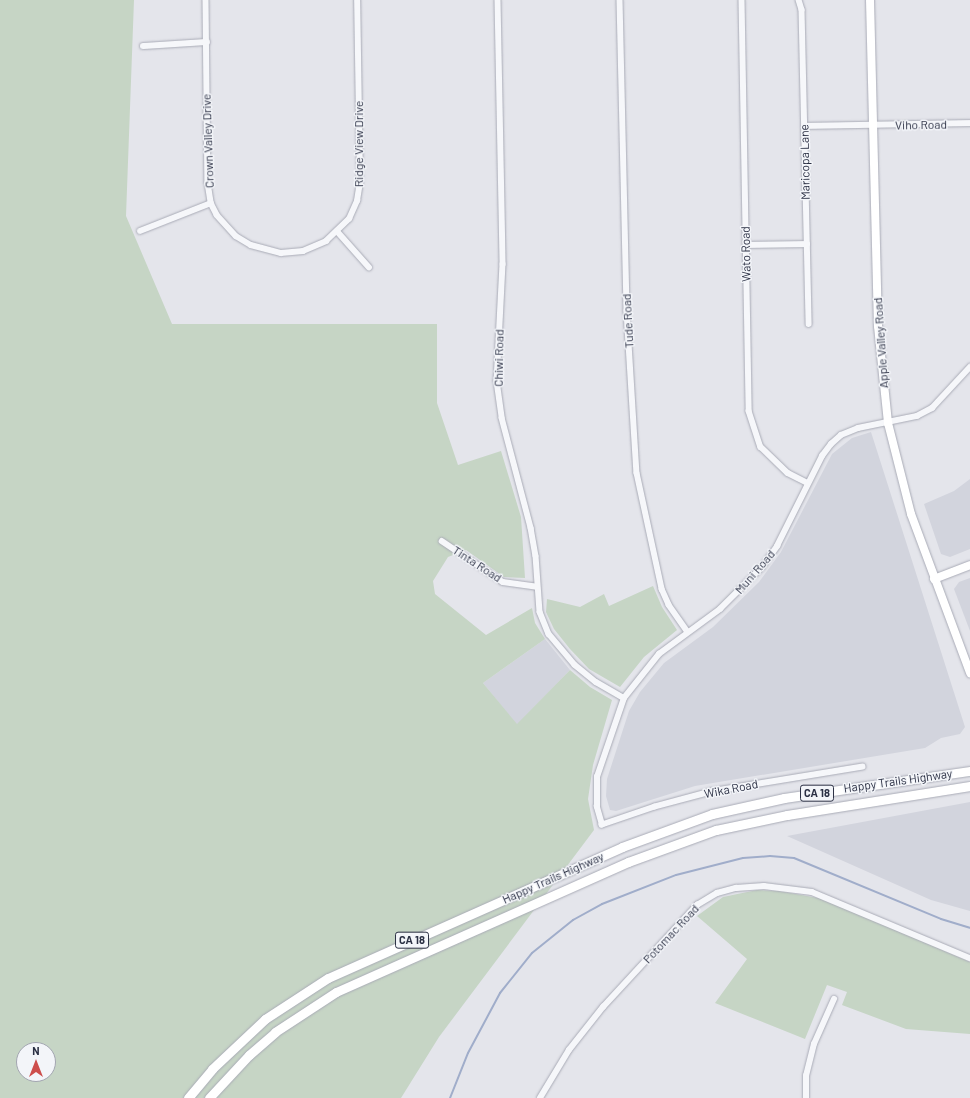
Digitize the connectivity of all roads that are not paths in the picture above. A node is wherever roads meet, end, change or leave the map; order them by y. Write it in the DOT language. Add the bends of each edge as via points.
graph roads {
  1 [pos="206,0"];
  2 [pos="357,0"];
  3 [pos="498,0"];
  4 [pos="620,0"];
  5 [pos="742,0"];
  6 [pos="799,0"];
  7 [pos="870,0"];
  8 [pos="207,42"];
  9 [pos="143,46"];
  10 [pos="970,123"];
  11 [pos="872,125"];
  12 [pos="804,126"];
  13 [pos="211,203"];
  14 [pos="140,231"];
  15 [pos="338,232"];
  16 [pos="807,244"];
  17 [pos="746,245"];
  18 [pos="293,252"];
  19 [pos="368,266"];
  20 [pos="809,324"];
  21 [pos="970,367"];
  22 [pos="888,423"];
  23 [pos="808,483"];
  24 [pos="442,541"];
  25 [pos="970,565"];
  26 [pos="934,579"];
  27 [pos="537,587"];
  28 [pos="688,631"];
  29 [pos="970,673"];
  30 [pos="624,698"];
  31 [pos="863,767"];
  32 [pos="970,771"];
  33 [pos="970,786"];
  34 [pos="602,825"];
  35 [pos="970,958"];
  36 [pos="834,999"];
  37 [pos="188,1098"];
  38 [pos="208,1098"];
  39 [pos="540,1098"];
  40 [pos="806,1098"];
  1 -- 8 [label="street, Crown Valley Drive"];
  2 -- 15 [label="street, Ridge View Drive" via="360,182 357,201 349,219"];
  3 -- 27 [label="street, Chiwi Road" via="503,264 497,381 502,418 532,528"];
  4 -- 28 [label="street, Tude Road" via="627,311 637,473 662,589 669,605"];
  5 -- 17 [label="street, Wato Road"];
  6 -- 12 [label="street, Maricopa Lane" via="802,10"];
  7 -- 11 [label="street, Apple Valley Road"];
  8 -- 9 [label="street"];
  8 -- 13 [label="street, Crown Valley Drive" via="208,183"];
  10 -- 11 [label="street, Viho Road"];
  11 -- 12 [label="street, Viho Road"];
  11 -- 22 [label="street, Apple Valley Road" via="878,326"];
  12 -- 16 [label="street, Maricopa Lane"];
  13 -- 14 [label="street"];
  13 -- 18 [label="street, Crown Valley Drive" via="225,225 241,239 268,251"];
  15 -- 18 [label="street, Ridge View Drive" via="314,247"];
  15 -- 19 [label="street"];
  16 -- 17 [label="street"];
  16 -- 20 [label="street, Maricopa Lane"];
  17 -- 23 [label="street, Wato Road" via="749,411 753,427 761,447 770,457 788,473"];
  21 -- 22 [label="street, Muni Road" via="932,408 917,416"];
  22 -- 23 [label="street, Muni Road" via="858,428 841,435 822,456"];
  22 -- 26 [label="street, Apple Valley Road" via="902,482"];
  23 -- 28 [label="street, Muni Road" via="777,546 762,567 720,609"];
  24 -- 27 [label="street, Tinta Road" via="503,582"];
  25 -- 26 [label="street"];
  26 -- 29 [label="street, Apple Valley Road"];
  27 -- 30 [label="street, Chiwi Road" via="540,612 549,634 561,650 596,682"];
  28 -- 30 [label="street, Muni Road" via="659,654"];
  30 -- 34 [label="street, Muni Road" via="597,777 597,807"];
  31 -- 34 [label="street, Wika Road" via="711,792"];
  32 -- 37 [label="main road, Happy Trails Highway / CA 18" via="777,800 712,814 622,847 328,978 265,1019 212,1069"];
  33 -- 38 [label="main road, Happy Trails Highway / CA 18" via="787,815 716,830 628,862 336,992 275,1032"];
  35 -- 39 [label="street, Potomac Road" via="812,892 764,886 736,888 717,893 697,905 603,1007 569,1050"];
  36 -- 40 [label="street" via="814,1044 806,1076"];
}
